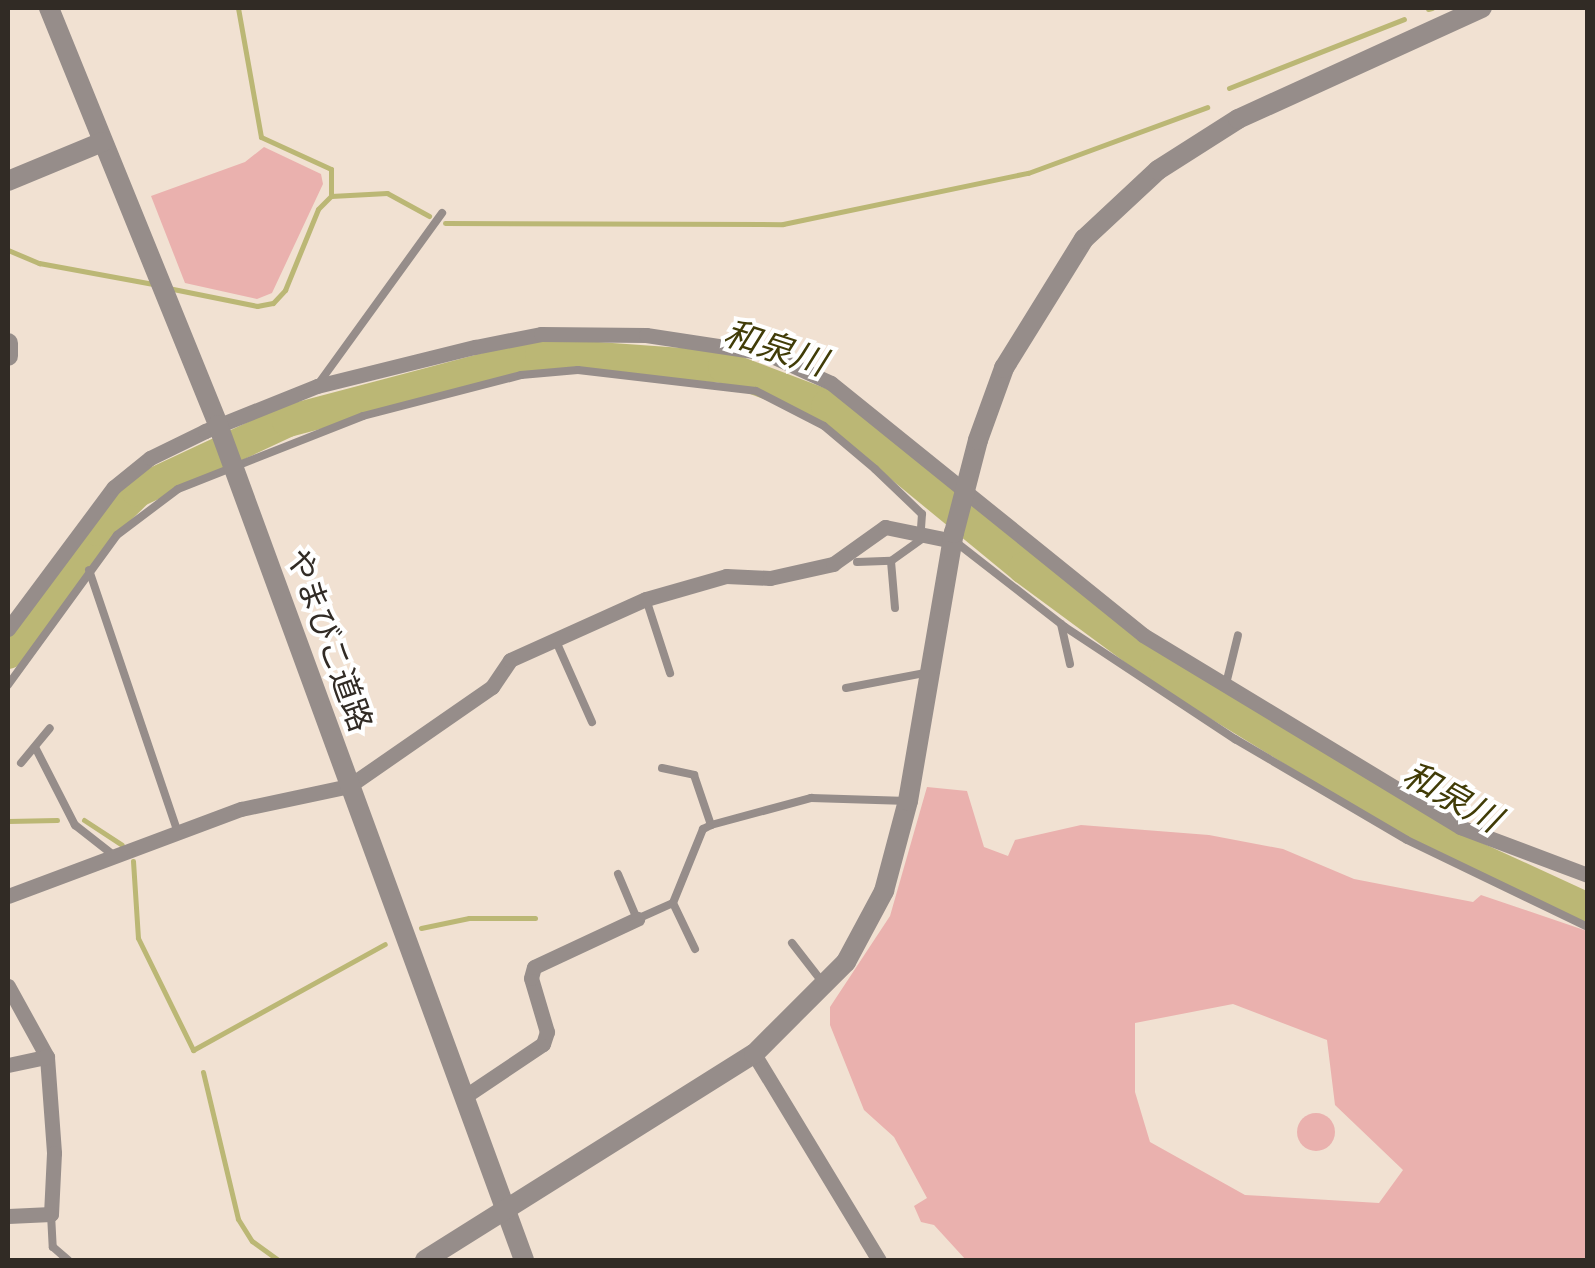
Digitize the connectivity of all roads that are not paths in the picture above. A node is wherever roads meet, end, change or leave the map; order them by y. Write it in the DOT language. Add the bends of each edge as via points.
graph roads {
  1 [pos="49,8"];
  2 [pos="1482,8"];
  3 [pos="102,142"];
  4 [pos="8,181"];
  5 [pos="442,213"];
  6 [pos="8,343"];
  7 [pos="8,356"];
  8 [pos="316,386"];
  9 [pos="219,430"];
  10 [pos="232,464"];
  11 [pos="962,497"];
  12 [pos="925,531"];
  13 [pos="953,537"];
  14 [pos="892,561"];
  15 [pos="857,562"];
  16 [pos="89,570"];
  17 [pos="646,599"];
  18 [pos="895,608"];
  19 [pos="1061,623"];
  20 [pos="8,629"];
  21 [pos="1238,635"];
  22 [pos="555,638"];
  23 [pos="1070,664"];
  24 [pos="930,672"];
  25 [pos="670,674"];
  26 [pos="8,685"];
  27 [pos="1226,686"];
  28 [pos="846,688"];
  29 [pos="592,722"];
  30 [pos="50,728"];
  31 [pos="35,747"];
  32 [pos="21,763"];
  33 [pos="662,768"];
  34 [pos="349,786"];
  35 [pos="908,801"];
  36 [pos="712,825"];
  37 [pos="178,833"];
  38 [pos="115,857"];
  39 [pos="618,874"];
  40 [pos="1588,875"];
  41 [pos="8,896"];
  42 [pos="673,903"];
  43 [pos="637,919"];
  44 [pos="1588,927"];
  45 [pos="792,943"];
  46 [pos="695,949"];
  47 [pos="8,986"];
  48 [pos="826,987"];
  49 [pos="754,1054"];
  50 [pos="46,1057"];
  51 [pos="8,1065"];
  52 [pos="464,1098"];
  53 [pos="505,1208"];
  54 [pos="50,1214"];
  55 [pos="8,1216"];
  56 [pos="68,1260"];
  57 [pos="425,1260"];
  58 [pos="524,1260"];
  59 [pos="879,1260"];
  1 -- 3 [label="street, やまびこ道路"];
  2 -- 11 [label="street" via="1238,119 1158,170 1096,228 1038,307 1004,368"];
  3 -- 4 [label="street"];
  3 -- 9 [label="street, やまびこ道路"];
  5 -- 8 [label="lane"];
  6 -- 7 [label="street"];
  8 -- 9 [label="street"];
  8 -- 11 [label="street" via="541,334 646,335 765,354 831,383"];
  9 -- 10 [label="street, やまびこ道路"];
  9 -- 20 [label="street" via="150,458 114,487"];
  10 -- 12 [label="lane" via="521,374 578,370 706,382 788,404 887,480 922,514"];
  10 -- 16 [label="lane" via="145,510"];
  10 -- 34 [label="street, やまびこ道路"];
  11 -- 13 [label="street"];
  11 -- 27 [label="street" via="1088,596"];
  12 -- 13 [label="street"];
  12 -- 14 [label="lane"];
  12 -- 17 [label="street" via="885,527 833,564 770,578 726,576"];
  13 -- 19 [label="lane"];
  13 -- 24 [label="street"];
  14 -- 15 [label="lane"];
  14 -- 18 [label="lane"];
  16 -- 26 [label="lane"];
  16 -- 37 [label="lane"];
  17 -- 22 [label="street"];
  17 -- 25 [label="lane"];
  19 -- 23 [label="lane"];
  19 -- 44 [label="lane" via="1235,739 1407,840"];
  21 -- 27 [label="lane"];
  22 -- 29 [label="lane"];
  22 -- 34 [label="street" via="510,660 492,687"];
  24 -- 28 [label="lane"];
  24 -- 35 [label="street"];
  27 -- 40 [label="street" via="1460,827"];
  30 -- 31 [label="lane"];
  31 -- 32 [label="lane"];
  31 -- 38 [label="lane" via="74,825"];
  33 -- 36 [label="lane" via="694,775"];
  34 -- 37 [label="street" via="241,809"];
  34 -- 52 [label="street, やまびこ道路"];
  35 -- 36 [label="lane" via="811,798"];
  35 -- 48 [label="street" via="884,892"];
  36 -- 42 [label="lane" via="703,828"];
  37 -- 38 [label="street"];
  38 -- 41 [label="street"];
  39 -- 43 [label="lane"];
  42 -- 43 [label="lane"];
  42 -- 46 [label="lane"];
  43 -- 52 [label="street" via="534,968 547,1032 543,1044"];
  45 -- 48 [label="lane"];
  47 -- 50 [label="street"];
  48 -- 49 [label="street"];
  49 -- 53 [label="street"];
  49 -- 59 [label="street"];
  50 -- 51 [label="street"];
  50 -- 54 [label="street" via="54,1154"];
  52 -- 53 [label="street, やまびこ道路"];
  53 -- 57 [label="street"];
  53 -- 58 [label="street, やまびこ道路"];
  54 -- 55 [label="street"];
  54 -- 56 [label="lane" via="53,1248"];
}
